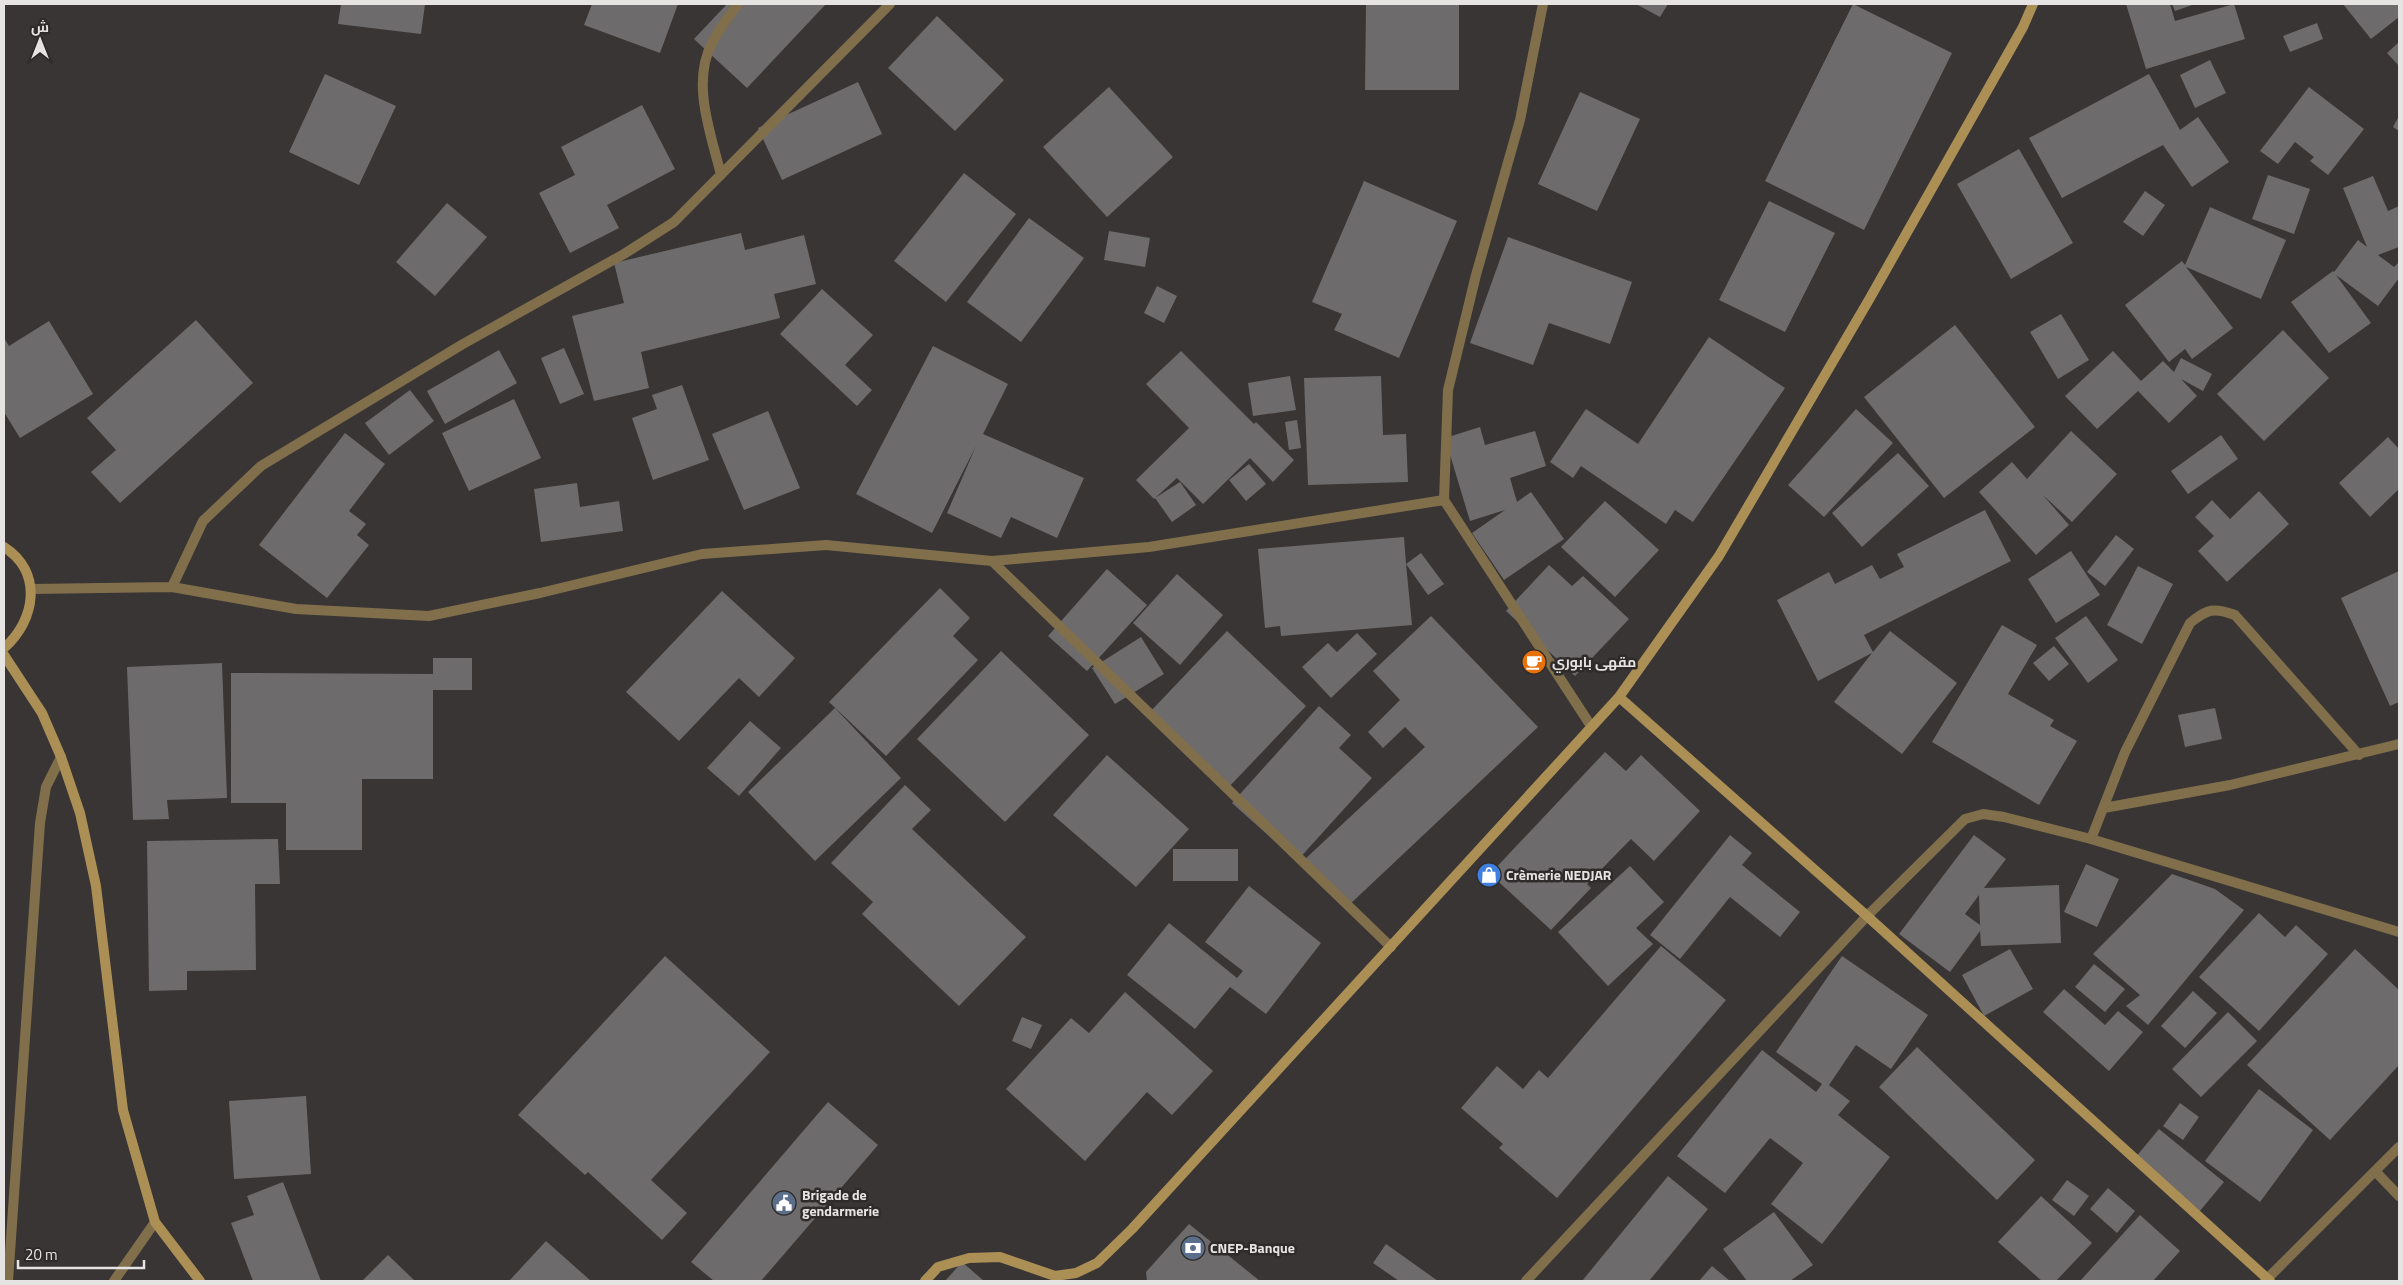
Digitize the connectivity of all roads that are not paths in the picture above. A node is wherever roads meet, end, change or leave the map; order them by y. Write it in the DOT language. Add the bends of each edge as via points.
graph roads {
  1 [pos="738,4"];
  2 [pos="890,4"];
  3 [pos="1543,4"];
  4 [pos="2033,4"];
  5 [pos="721,175"];
  6 [pos="1444,500"];
  7 [pos="4,547"];
  8 [pos="992,560"];
  9 [pos="172,587"];
  10 [pos="31,589"];
  11 [pos="4,648"];
  12 [pos="4,655"];
  13 [pos="1619,697"];
  14 [pos="1591,726"];
  15 [pos="2399,744"];
  16 [pos="2359,755"];
  17 [pos="61,757"];
  18 [pos="2104,808"];
  19 [pos="2091,839"];
  20 [pos="1867,916"];
  21 [pos="2399,932"];
  22 [pos="1391,947"];
  23 [pos="2399,1147"];
  24 [pos="2375,1171"];
  25 [pos="2399,1196"];
  26 [pos="155,1222"];
  27 [pos="1058,1279"];
  28 [pos="2268,1280"];
  29 [pos="8,1281"];
  30 [pos="114,1281"];
  31 [pos="200,1281"];
  32 [pos="925,1281"];
  33 [pos="1526,1281"];
  1 -- 5 [label="street" via="711,44 703,74 704,101"];
  2 -- 5 [label="street"];
  3 -- 6 [label="street" via="1520,120 1476,275 1448,390"];
  4 -- 13 [label="main road" via="1870,298 1718,556"];
  5 -- 9 [label="street" via="674,222 649,238 463,344 262,466 204,521"];
  6 -- 8 [label="street" via="1149,547"];
  6 -- 14 [label="street"];
  7 -- 10 [label="main road" via="24,568"];
  8 -- 9 [label="street" via="826,544 702,554 429,616 296,609"];
  8 -- 22 [label="street"];
  9 -- 10 [label="street"];
  10 -- 11 [label="main road" via="28,618 17,637"];
  12 -- 17 [label="main road" via="42,713"];
  13 -- 14 [label="main road"];
  13 -- 20 [label="main road"];
  14 -- 22 [label="main road"];
  15 -- 16 [label="street"];
  16 -- 18 [label="street" via="2230,785"];
  16 -- 18 [label="street" via="2235,615 2222,609 2203,612 2190,623 2125,752"];
  17 -- 26 [label="main road" via="80,813 96,886 123,1110"];
  17 -- 29 [label="street" via="46,787 40,823"];
  18 -- 19 [label="street"];
  19 -- 20 [label="street" via="2004,817 1983,814 1965,819"];
  19 -- 21 [label="street"];
  20 -- 28 [label="main road"];
  20 -- 33 [label="street"];
  22 -- 27 [label="main road" via="1125,1236 1097,1262"];
  23 -- 24 [label="street"];
  24 -- 25 [label="street"];
  24 -- 28 [label="street"];
  26 -- 30 [label="street"];
  26 -- 31 [label="main road"];
  27 -- 32 [label="main road" via="1000,1257 969,1258 938,1267"];
}
